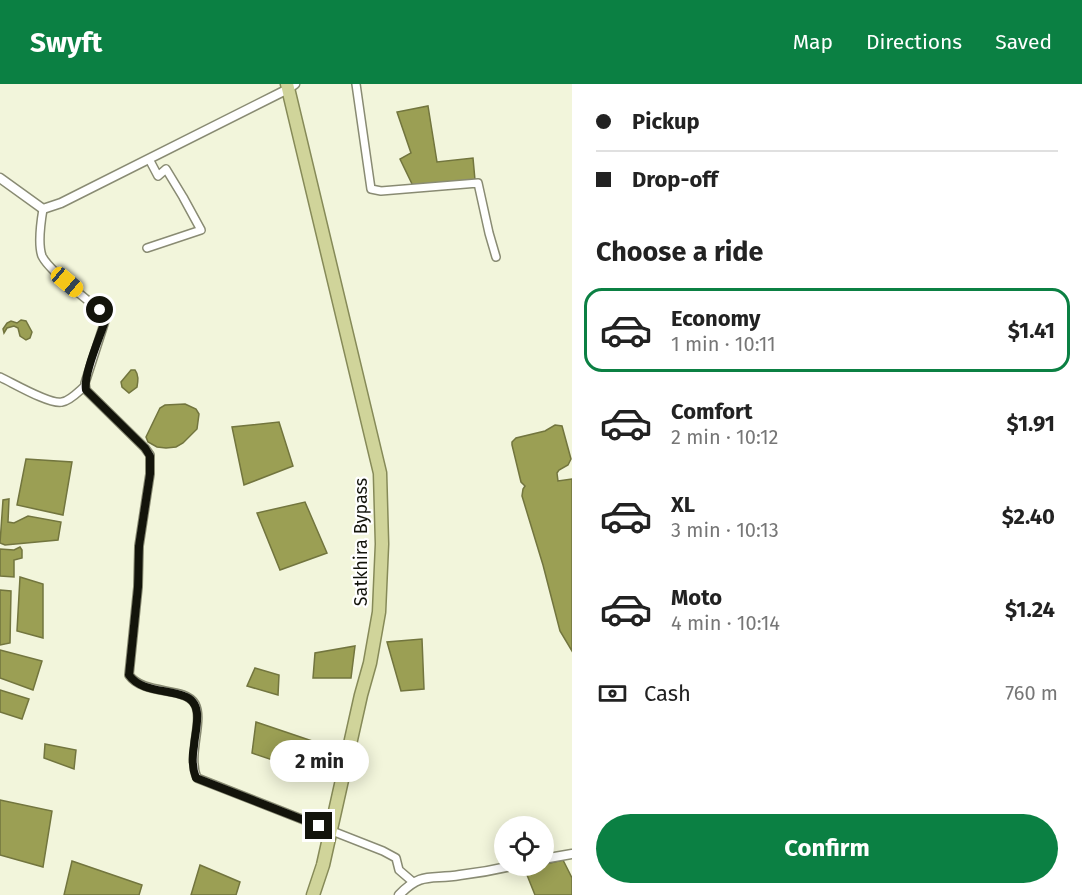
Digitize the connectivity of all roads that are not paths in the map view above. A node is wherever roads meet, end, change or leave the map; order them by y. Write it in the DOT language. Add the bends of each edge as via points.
graph roads {
  1 [pos="356,84"];
  2 [pos="290,86"];
  3 [pos="149,159"];
  4 [pos="0,178"];
  5 [pos="43,209"];
  6 [pos="147,248"];
  7 [pos="496,257"];
  8 [pos="0,377"];
  9 [pos="85,386"];
  10 [pos="330,830"];
  11 [pos="572,854"];
  12 [pos="554,857"];
  13 [pos="494,869"];
  14 [pos="413,882"];
  15 [pos="313,895"];
  16 [pos="399,895"];
  1 -- 7 [label="street" via="370,189 478,183"];
  2 -- 3 [label="street"];
  2 -- 10 [label="highway, Satkhira Bypass" via="380,473 379,612"];
  3 -- 5 [label="street"];
  3 -- 6 [label="street" via="158,176 166,169 201,230"];
  4 -- 5 [label="street"];
  5 -- 9 [label="street" via="42,255 105,317"];
  8 -- 9 [label="street" via="56,403 64,402"];
  9 -- 10 [label="street" via="151,459 139,546 129,675 146,687 187,696 195,705 196,778"];
  10 -- 14 [label="street" via="396,858 399,870"];
  10 -- 15 [label="highway, Satkhira Bypass"];
  11 -- 12 [label="street"];
  13 -- 14 [label="street" via="430,876"];
  14 -- 16 [label="street"];
}
